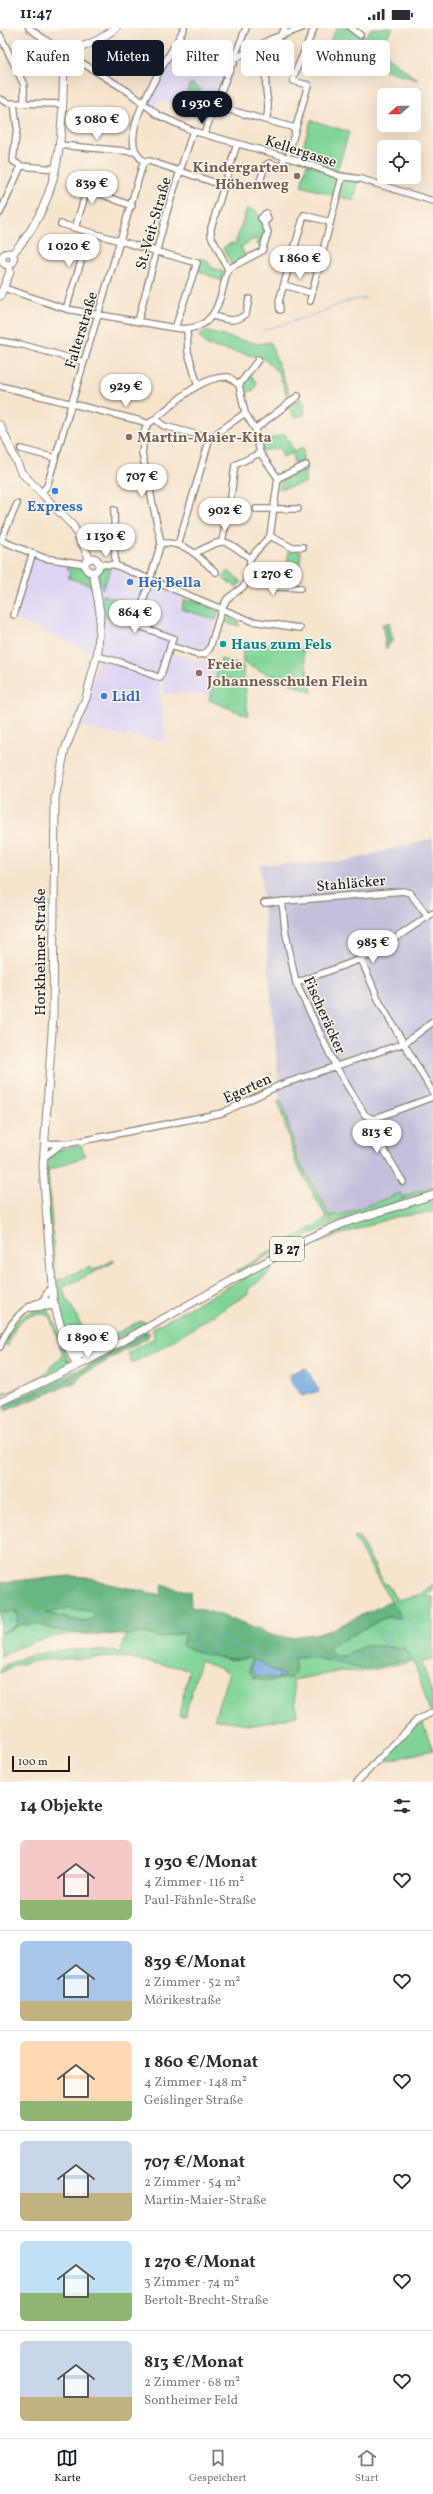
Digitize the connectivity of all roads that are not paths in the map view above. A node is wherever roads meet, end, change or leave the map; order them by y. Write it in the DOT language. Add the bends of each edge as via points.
graph roads {
  1 [pos="29,28"];
  2 [pos="116,28"];
  3 [pos="184,28"];
  4 [pos="246,28"];
  5 [pos="285,28"];
  6 [pos="302,28"];
  7 [pos="314,28"];
  8 [pos="351,28"];
  9 [pos="360,34"];
  10 [pos="0,35"];
  11 [pos="278,36"];
  12 [pos="46,40"];
  13 [pos="178,40"];
  14 [pos="84,47"];
  15 [pos="172,52"];
  16 [pos="235,61"];
  17 [pos="84,63"];
  18 [pos="64,76"];
  19 [pos="0,99"];
  20 [pos="14,103"];
  21 [pos="24,103"];
  22 [pos="63,104"];
  23 [pos="143,104"];
  24 [pos="214,106"];
  25 [pos="266,120"];
  26 [pos="295,128"];
  27 [pos="193,131"];
  28 [pos="204,134"];
  29 [pos="237,144"];
  30 [pos="59,146"];
  31 [pos="136,152"];
  32 [pos="289,152"];
  33 [pos="284,157"];
  34 [pos="144,162"];
  35 [pos="21,166"];
  36 [pos="56,169"];
  37 [pos="180,170"];
  38 [pos="91,177"];
  39 [pos="342,177"];
  40 [pos="225,186"];
  41 [pos="258,187"];
  42 [pos="88,189"];
  43 [pos="433,201"];
  44 [pos="132,206"];
  45 [pos="0,213"];
  46 [pos="264,222"];
  47 [pos="330,222"];
  48 [pos="61,224"];
  49 [pos="75,228"];
  50 [pos="90,232"];
  51 [pos="120,242"];
  52 [pos="157,252"];
  53 [pos="12,254"];
  54 [pos="1,258"];
  55 [pos="9,265"];
  56 [pos="228,269"];
  57 [pos="284,284"];
  58 [pos="4,288"];
  59 [pos="311,293"];
  60 [pos="0,296"];
  61 [pos="249,299"];
  62 [pos="310,301"];
  63 [pos="66,308"];
  64 [pos="280,310"];
  65 [pos="99,313"];
  66 [pos="213,316"];
  67 [pos="138,321"];
  68 [pos="175,328"];
  69 [pos="187,330"];
  70 [pos="0,341"];
  71 [pos="258,360"];
  72 [pos="84,362"];
  73 [pos="239,385"];
  74 [pos="0,386"];
  75 [pos="198,386"];
  76 [pos="298,396"];
  77 [pos="72,404"];
  78 [pos="245,413"];
  79 [pos="155,419"];
  80 [pos="148,424"];
  81 [pos="0,425"];
  82 [pos="255,429"];
  83 [pos="210,438"];
  84 [pos="21,449"];
  85 [pos="260,453"];
  86 [pos="55,458"];
  87 [pos="306,465"];
  88 [pos="278,478"];
  89 [pos="41,493"];
  90 [pos="17,504"];
  91 [pos="256,509"];
  92 [pos="298,509"];
  93 [pos="114,510"];
  94 [pos="273,510"];
  95 [pos="270,536"];
  96 [pos="0,540"];
  97 [pos="222,540"];
  98 [pos="161,543"];
  99 [pos="178,545"];
  100 [pos="302,547"];
  101 [pos="197,552"];
  102 [pos="32,555"];
  103 [pos="250,558"];
  104 [pos="88,562"];
  105 [pos="98,564"];
  106 [pos="115,565"];
  107 [pos="93,572"];
  108 [pos="216,572"];
  109 [pos="249,578"];
  110 [pos="151,579"];
  111 [pos="300,588"];
  112 [pos="222,608"];
  113 [pos="14,615"];
  114 [pos="300,628"];
  115 [pos="170,646"];
  116 [pos="97,656"];
  117 [pos="282,901"];
  118 [pos="264,902"];
  119 [pos="430,915"];
  120 [pos="361,959"];
  121 [pos="296,983"];
  122 [pos="433,1022"];
  123 [pos="405,1043"];
  124 [pos="336,1067"];
  125 [pos="433,1093"];
  126 [pos="433,1097"];
  127 [pos="372,1119"];
  128 [pos="44,1144"];
  129 [pos="61,1145"];
  130 [pos="43,1158"];
  131 [pos="403,1182"];
  132 [pos="433,1195"];
  133 [pos="52,1286"];
  134 [pos="42,1302"];
  135 [pos="55,1306"];
  136 [pos="30,1308"];
  137 [pos="65,1337"];
  138 [pos="0,1347"];
  139 [pos="76,1352"];
  140 [pos="101,1354"];
  141 [pos="77,1366"];
  142 [pos="3,1400"];
  143 [pos="433,1712"];
  144 [pos="357,1782"];
  1 -- 12 [label="street"];
  2 -- 14 [label="main road"];
  3 -- 13 [label="street"];
  4 -- 16 [label="street"];
  5 -- 11 [label="street"];
  6 -- 11 [label="street"];
  7 -- 26 [label="street" via="294,81 308,86"];
  8 -- 9 [label="street"];
  10 -- 21 [label="street" via="24,85"];
  11 -- 16 [label="street"];
  11 -- 25 [label="street" via="267,64 269,105"];
  15 -- 23 [label="street"];
  16 -- 24 [label="street"];
  17 -- 23 [label="street, Kellergasse"];
  18 -- 22 [label="main road"];
  19 -- 20 [label="street"];
  20 -- 21 [label="street"];
  20 -- 35 [label="street" via="17,127 13,161"];
  21 -- 22 [label="street"];
  22 -- 30 [label="main road"];
  23 -- 27 [label="street, Kellergasse" via="170,121"];
  23 -- 31 [label="street" via="134,138"];
  24 -- 25 [label="street"];
  24 -- 28 [label="street"];
  25 -- 26 [label="street"];
  26 -- 32 [label="street"];
  27 -- 28 [label="street, Kellergasse"];
  27 -- 37 [label="street, St.-Veit-Straße"];
  28 -- 29 [label="street, Kellergasse"];
  29 -- 33 [label="street, Kellergasse"];
  29 -- 40 [label="street"];
  30 -- 31 [label="street"];
  30 -- 36 [label="main road"];
  31 -- 34 [label="street"];
  33 -- 39 [label="street, Kellergasse" via="323,168"];
  33 -- 41 [label="street" via="283,164 279,166 269,163 265,166"];
  34 -- 37 [label="street" via="150,161"];
  34 -- 44 [label="street, Falterstraße"];
  35 -- 36 [label="street"];
  35 -- 45 [label="street"];
  36 -- 53 [label="main road" via="49,194 34,226 26,240"];
  37 -- 40 [label="street"];
  37 -- 52 [label="street, St.-Veit-Straße"];
  38 -- 42 [label="street"];
  39 -- 43 [label="street, Kellergasse" via="361,179"];
  39 -- 47 [label="street"];
  40 -- 56 [label="street" via="211,228 211,236"];
  42 -- 44 [label="street"];
  42 -- 49 [label="street"];
  44 -- 51 [label="street, Falterstraße"];
  46 -- 56 [label="street" via="268,232 262,251"];
  47 -- 57 [label="street" via="304,215"];
  47 -- 59 [label="street"];
  48 -- 49 [label="street"];
  49 -- 50 [label="street"];
  50 -- 51 [label="street"];
  50 -- 63 [label="street"];
  51 -- 52 [label="street"];
  51 -- 65 [label="street, Falterstraße"];
  52 -- 67 [label="street, St.-Veit-Straße"];
  52 -- 68 [label="street" via="197,263"];
  53 -- 54 [label="main road" via="6,253"];
  53 -- 55 [label="main road" via="15,260"];
  54 -- 55 [label="main road"];
  55 -- 58 [label="main road" via="10,272"];
  56 -- 66 [label="street"];
  57 -- 59 [label="street"];
  57 -- 64 [label="street" via="279,302"];
  58 -- 60 [label="main road"];
  58 -- 63 [label="street"];
  59 -- 62 [label="street"];
  61 -- 66 [label="street" via="246,314 235,320"];
  63 -- 65 [label="street"];
  65 -- 67 [label="street"];
  65 -- 72 [label="street, Falterstraße"];
  66 -- 69 [label="street"];
  67 -- 68 [label="street"];
  68 -- 69 [label="street"];
  69 -- 75 [label="street" via="188,352"];
  70 -- 72 [label="street"];
  71 -- 73 [label="street"];
  72 -- 77 [label="street, Falterstraße"];
  73 -- 75 [label="street" via="235,380 223,377"];
  73 -- 78 [label="street"];
  74 -- 77 [label="street"];
  75 -- 79 [label="street"];
  76 -- 82 [label="street"];
  77 -- 80 [label="street"];
  77 -- 86 [label="street, Falterstraße"];
  78 -- 82 [label="street"];
  78 -- 83 [label="street"];
  79 -- 80 [label="street"];
  79 -- 83 [label="street" via="164,426"];
  80 -- 98 [label="street" via="142,453"];
  81 -- 89 [label="main road" via="18,467"];
  82 -- 85 [label="street"];
  83 -- 99 [label="street"];
  84 -- 86 [label="street"];
  85 -- 88 [label="street"];
  85 -- 97 [label="street" via="235,465"];
  86 -- 89 [label="street, Falterstraße" via="47,486"];
  87 -- 88 [label="street"];
  88 -- 94 [label="street"];
  89 -- 104 [label="main road" via="73,526"];
  90 -- 96 [label="street"];
  91 -- 94 [label="street"];
  92 -- 94 [label="street"];
  93 -- 106 [label="street"];
  94 -- 95 [label="street"];
  95 -- 100 [label="street" via="291,547"];
  95 -- 103 [label="street"];
  96 -- 102 [label="street"];
  97 -- 101 [label="street"];
  97 -- 103 [label="street"];
  98 -- 99 [label="street"];
  98 -- 110 [label="street"];
  99 -- 101 [label="street"];
  101 -- 108 [label="street"];
  102 -- 104 [label="street"];
  102 -- 113 [label="street"];
  103 -- 109 [label="street"];
  104 -- 105 [label="main road" via="94,559"];
  104 -- 107 [label="main road" via="87,570"];
  105 -- 106 [label="street"];
  105 -- 107 [label="main road" via="97,570"];
  106 -- 110 [label="street"];
  107 -- 116 [label="main road, Horkheimer Straße" via="100,612"];
  109 -- 111 [label="street" via="275,587"];
  109 -- 112 [label="street" via="244,586 227,599"];
  110 -- 112 [label="street"];
  110 -- 115 [label="street" via="136,625 172,636"];
  112 -- 114 [label="street" via="258,623"];
  112 -- 115 [label="street" via="210,648 205,654 198,655"];
  115 -- 116 [label="street" via="160,678"];
  116 -- 128 [label="main road, Horkheimer Straße" via="86,698 65,749 55,798 52,1044"];
  117 -- 118 [label="street, Stahläcker"];
  117 -- 119 [label="street, Stahläcker" via="403,891 410,893"];
  117 -- 121 [label="street, Fischeräcker"];
  119 -- 120 [label="street"];
  120 -- 121 [label="street"];
  120 -- 123 [label="street" via="380,1003"];
  121 -- 124 [label="street, Fischeräcker"];
  122 -- 123 [label="street, Egerten"];
  123 -- 124 [label="street, Egerten"];
  123 -- 125 [label="street"];
  124 -- 127 [label="street, Fischeräcker" via="360,1108"];
  124 -- 129 [label="street, Egerten" via="280,1085 222,1113"];
  126 -- 127 [label="street"];
  127 -- 131 [label="street" via="374,1133"];
  128 -- 129 [label="street, Egerten"];
  128 -- 130 [label="main road, Horkheimer Straße"];
  129 -- 130 [label="street, Egerten"];
  130 -- 133 [label="main road, Horkheimer Straße"];
  132 -- 140 [label="main road, B 27" via="344,1223 307,1239"];
  133 -- 134 [label="street"];
  133 -- 135 [label="main road, Horkheimer Straße"];
  134 -- 135 [label="street" via="49,1301"];
  134 -- 136 [label="street"];
  135 -- 136 [label="street"];
  135 -- 137 [label="main road, Horkheimer Straße"];
  136 -- 138 [label="street" via="13,1321"];
  137 -- 139 [label="main road, Horkheimer Straße"];
  137 -- 141 [label="main road, Horkheimer Straße"];
  139 -- 140 [label="main road" via="84,1355"];
  139 -- 141 [label="main road" via="79,1360"];
  140 -- 141 [label="main road, B 27"];
  141 -- 142 [label="main road, B 27"];
  143 -- 144 [label="street" via="421,1718"];
}
